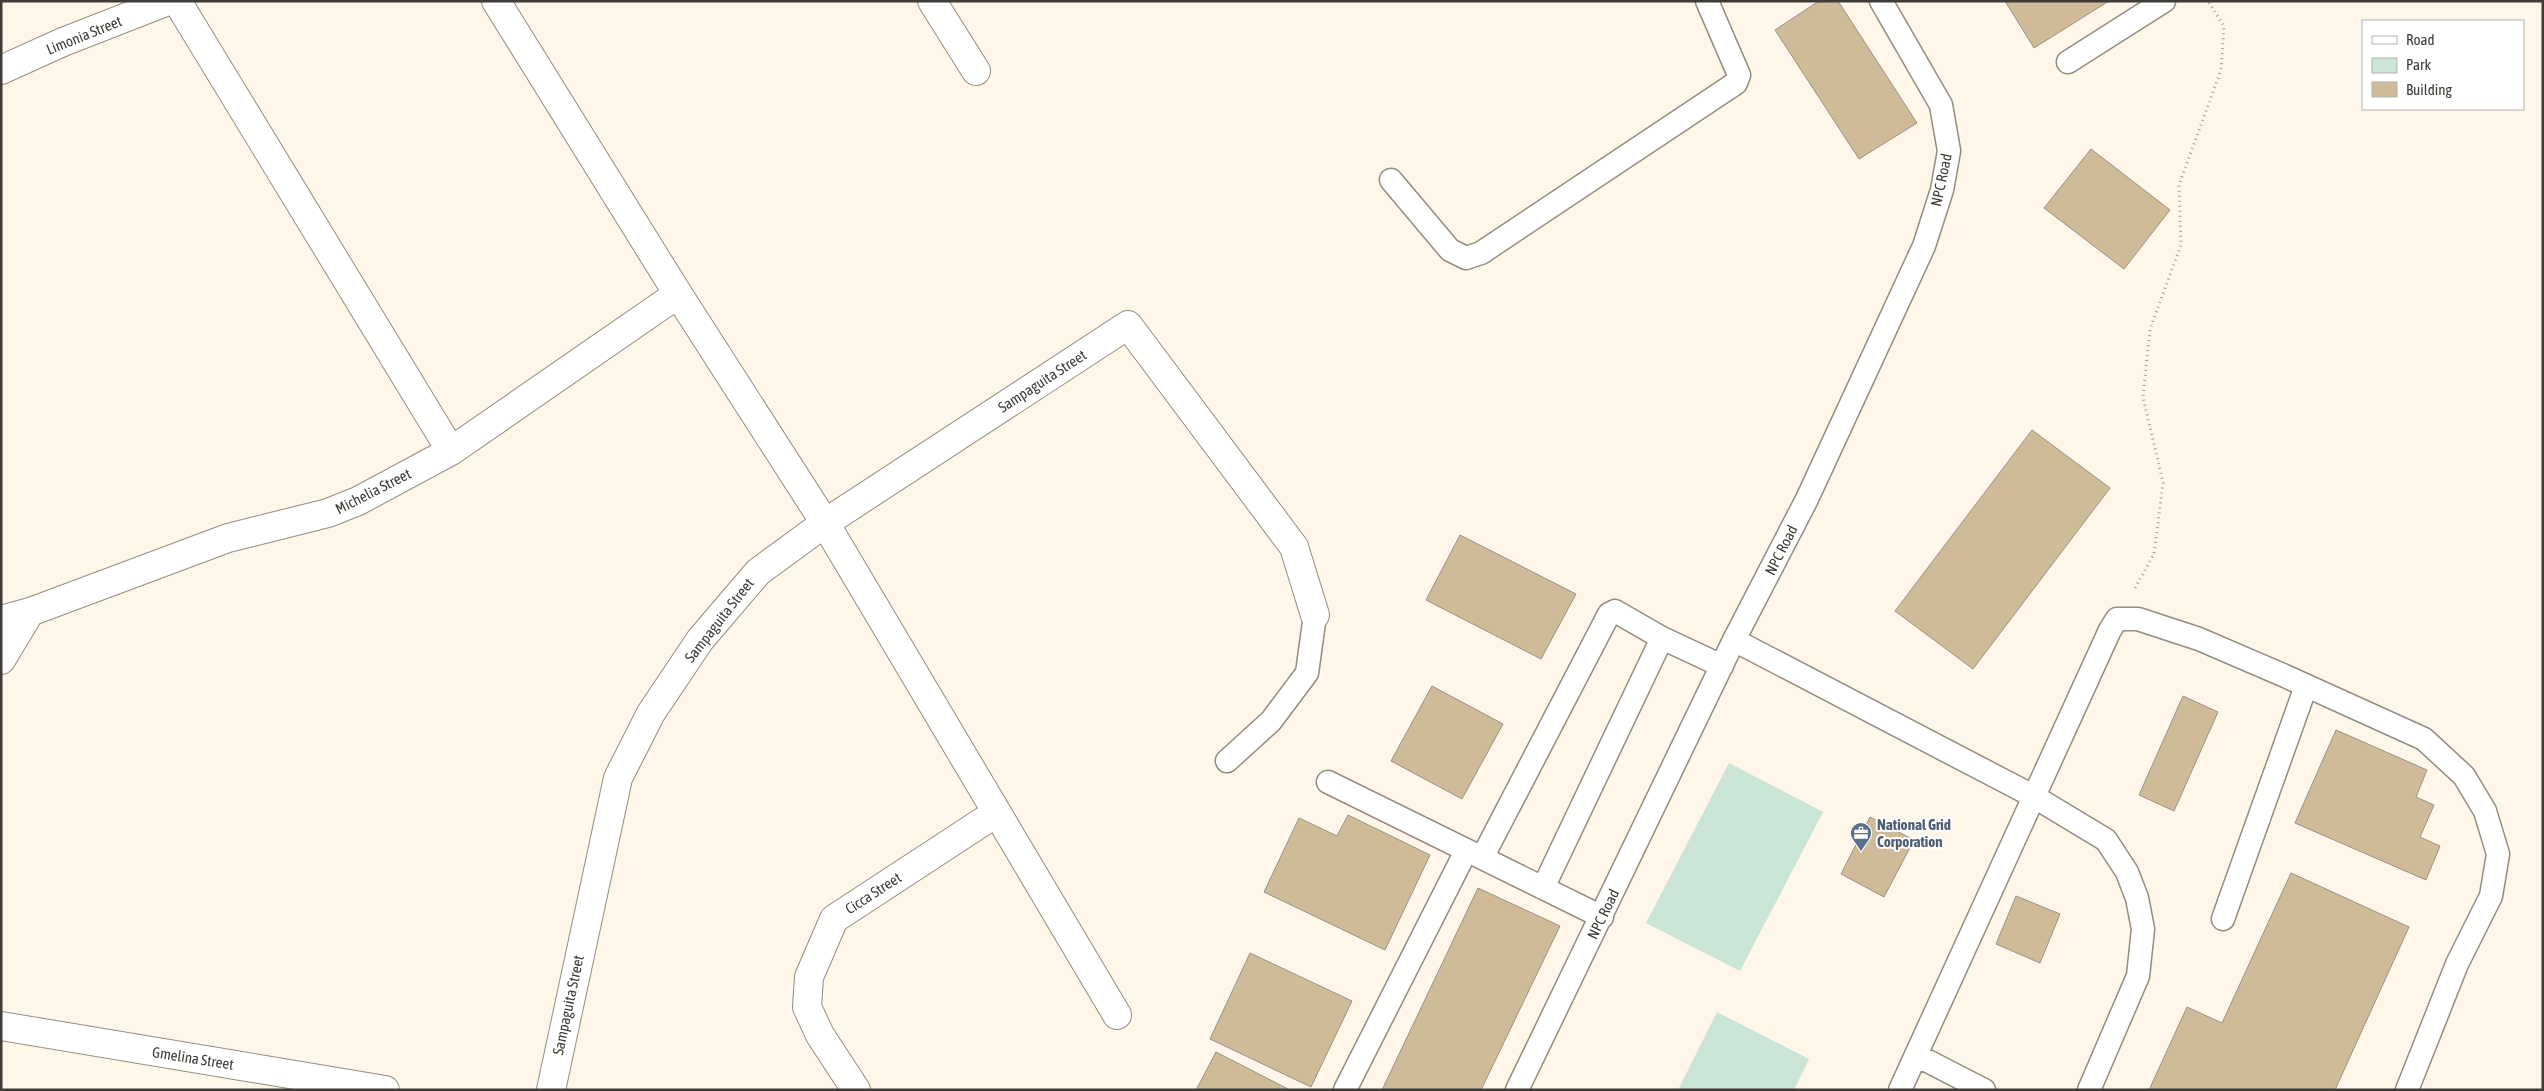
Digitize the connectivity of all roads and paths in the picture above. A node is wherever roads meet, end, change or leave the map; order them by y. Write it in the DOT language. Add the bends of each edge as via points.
graph roads {
  1 [pos="168,1"];
  2 [pos="177,1"];
  3 [pos="496,1"];
  4 [pos="932,1"];
  5 [pos="1707,1"];
  6 [pos="1881,1"];
  7 [pos="2164,1"];
  8 [pos="2208,1"];
  9 [pos="2068,62"];
  10 [pos="1,70"];
  11 [pos="976,71"];
  12 [pos="1391,180"];
  13 [pos="678,294"];
  14 [pos="451,450"];
  15 [pos="825,523"];
  16 [pos="30,612"];
  17 [pos="1315,615"];
  18 [pos="2117,619"];
  19 [pos="1,620"];
  20 [pos="1662,638"];
  21 [pos="1734,640"];
  22 [pos="1,660"];
  23 [pos="1722,666"];
  24 [pos="2306,686"];
  25 [pos="1226,761"];
  26 [pos="1328,782"];
  27 [pos="2034,796"];
  28 [pos="996,813"];
  29 [pos="1474,854"];
  30 [pos="1543,888"];
  31 [pos="1602,917"];
  32 [pos="2223,919"];
  33 [pos="1117,1015"];
  34 [pos="1,1026"];
  35 [pos="1916,1055"];
  36 [pos="385,1090"];
  37 [pos="551,1090"];
  38 [pos="856,1090"];
  39 [pos="1345,1090"];
  40 [pos="1517,1090"];
  41 [pos="1900,1090"];
  42 [pos="1984,1090"];
  43 [pos="2089,1090"];
  44 [pos="2408,1090"];
  1 -- 10 [label="street, Limonia Street"];
  2 -- 14 [label="street"];
  3 -- 13 [label="street"];
  4 -- 11 [label="street"];
  5 -- 12 [label="lane" via="1739,75 1736,83 1481,253 1466,258 1450,250"];
  6 -- 21 [label="lane, NPC Road" via="1941,105 1949,150 1942,190 1924,246 1807,499"];
  7 -- 9 [label="lane"];
  8 -- 18 [label="path" via="2224,26 2221,70 2179,185 2181,245 2150,329 2143,397 2163,483 2154,554"];
  13 -- 14 [label="street, Michelia Street"];
  13 -- 15 [label="street"];
  14 -- 16 [label="street, Michelia Street" via="358,501 328,513 228,538"];
  15 -- 17 [label="street, Sampaguita Street" via="1128,325 1294,547"];
  15 -- 28 [label="street"];
  15 -- 37 [label="street, Sampaguita Street" via="758,572 700,640 651,713 618,778"];
  16 -- 19 [label="street, Michelia Street"];
  16 -- 22 [label="street"];
  17 -- 25 [label="lane" via="1307,672 1271,722"];
  18 -- 24 [label="lane" via="2138,619 2199,638"];
  18 -- 27 [label="lane"];
  20 -- 23 [label="lane"];
  20 -- 29 [label="lane" via="1615,611 1609,614"];
  20 -- 30 [label="lane"];
  21 -- 23 [label="lane, NPC Road"];
  21 -- 27 [label="lane"];
  23 -- 31 [label="lane, NPC Road"];
  24 -- 32 [label="lane"];
  24 -- 44 [label="lane" via="2424,739 2464,776 2485,811 2498,854 2490,896 2457,964"];
  26 -- 29 [label="lane"];
  27 -- 35 [label="lane"];
  27 -- 43 [label="lane" via="2106,840 2127,872 2137,898 2143,929 2138,976"];
  28 -- 33 [label="street"];
  28 -- 38 [label="street, Cicca Street" via="834,919 809,976 807,1007 820,1035"];
  29 -- 30 [label="lane"];
  29 -- 39 [label="lane"];
  30 -- 31 [label="lane"];
  31 -- 40 [label="lane, NPC Road"];
  34 -- 36 [label="street, Gmelina Street"];
  35 -- 41 [label="lane"];
  35 -- 42 [label="lane"];
}
